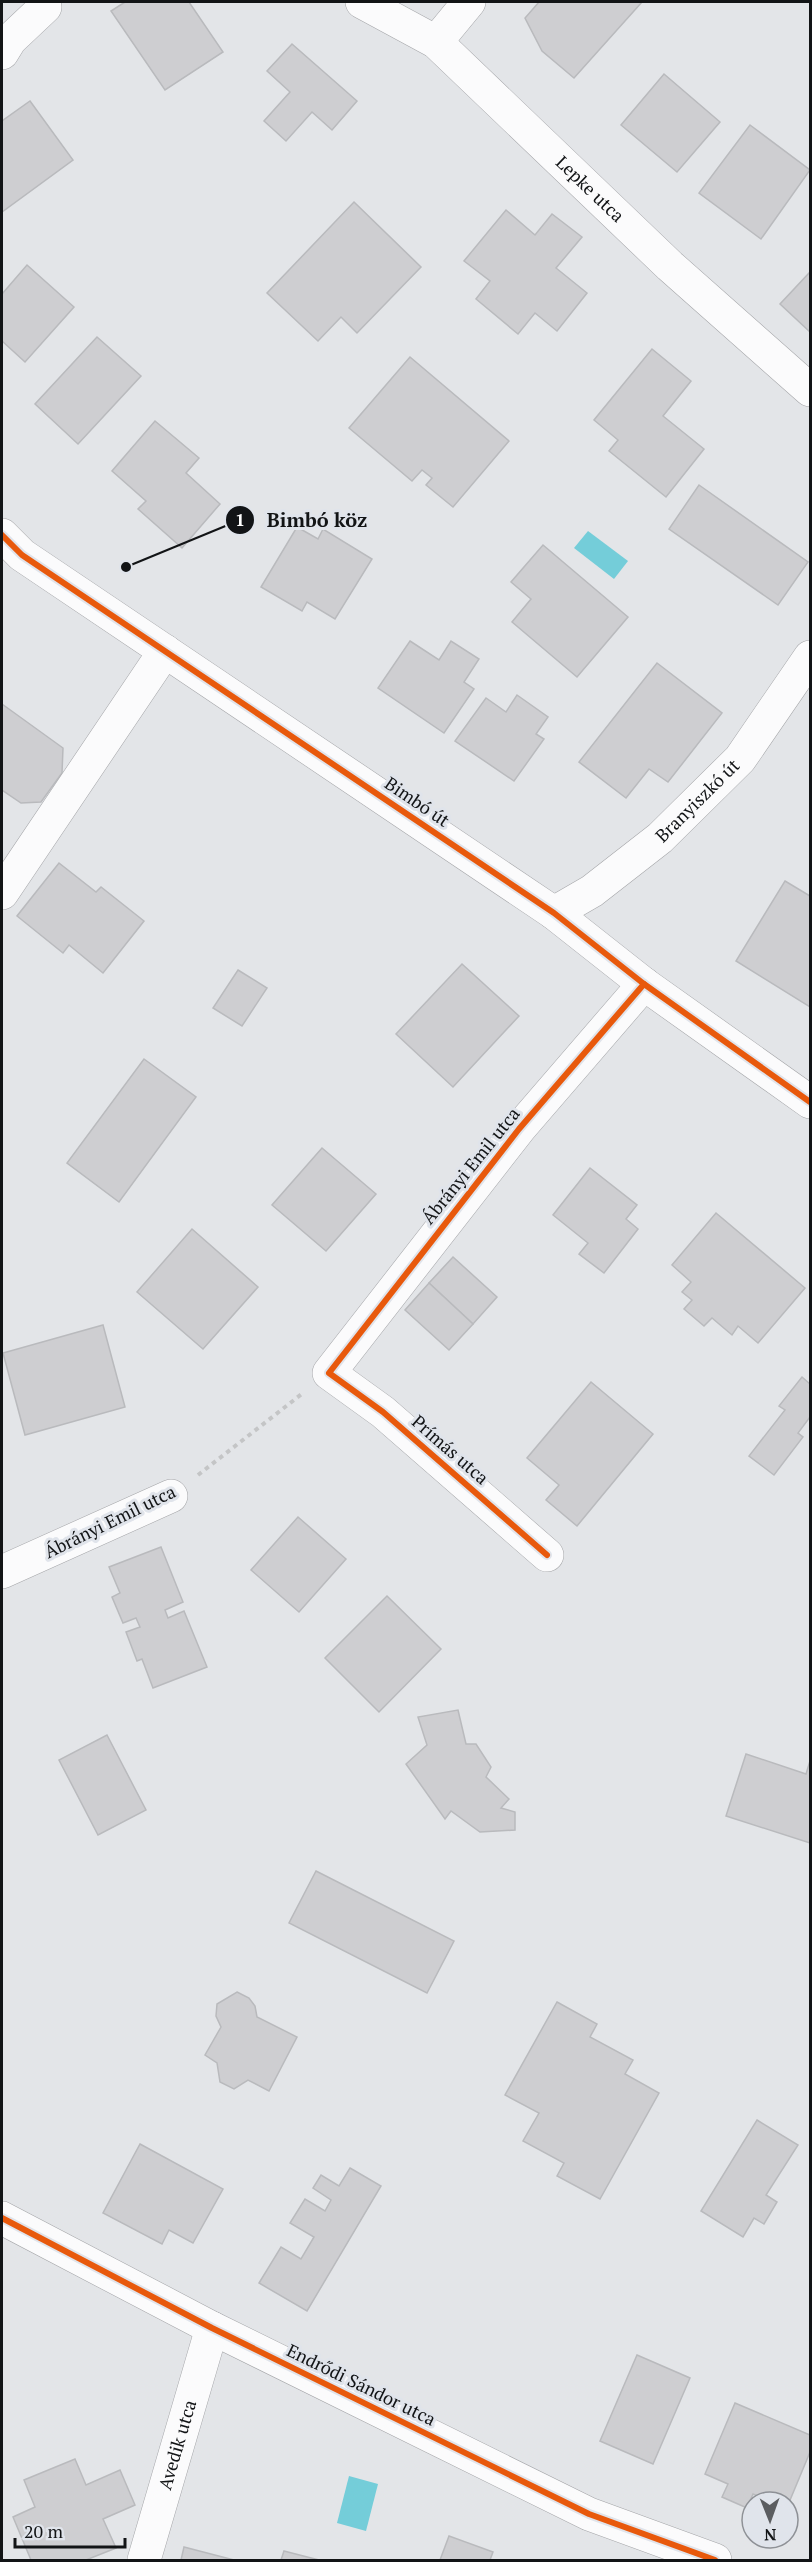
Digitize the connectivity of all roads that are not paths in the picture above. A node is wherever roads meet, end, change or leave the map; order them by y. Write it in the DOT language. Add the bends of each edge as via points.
graph roads {
  1 [pos="362,2"];
  2 [pos="469,2"];
  3 [pos="45,7"];
  4 [pos="436,42"];
  5 [pos="2,53"];
  6 [pos="810,390"];
  7 [pos="2,535"];
  8 [pos="165,651"];
  9 [pos="810,657"];
  10 [pos="2,893"];
  11 [pos="554,913"];
  12 [pos="644,984"];
  13 [pos="810,1102"];
  14 [pos="328,1373"];
  15 [pos="171,1496"];
  16 [pos="547,1556"];
  17 [pos="2,1572"];
  18 [pos="2,2218"];
  19 [pos="212,2328"];
  20 [pos="144,2560"];
  21 [pos="715,2560"];
  1 -- 4 [label="street, Lepke utca"];
  2 -- 4 [label="street"];
  3 -- 5 [label="street" via="10,40"];
  4 -- 6 [label="street, Lepke utca" via="670,266"];
  7 -- 8 [label="street, Bimbó út" via="22,555"];
  8 -- 10 [label="street"];
  8 -- 11 [label="street, Bimbó út"];
  9 -- 11 [label="street, Branyiszkó út" via="740,759 660,838 592,891"];
  11 -- 12 [label="street, Bimbó út"];
  12 -- 13 [label="street, Bimbó út"];
  12 -- 14 [label="street, Ábrányi Emil utca" via="519,1129"];
  14 -- 16 [label="street, Prímás utca" via="383,1412"];
  15 -- 17 [label="street, Ábrányi Emil utca"];
  18 -- 19 [label="street, Endrődi Sándor utca"];
  19 -- 20 [label="street, Avedik utca"];
  19 -- 21 [label="street, Endrődi Sándor utca" via="589,2514"];
}
